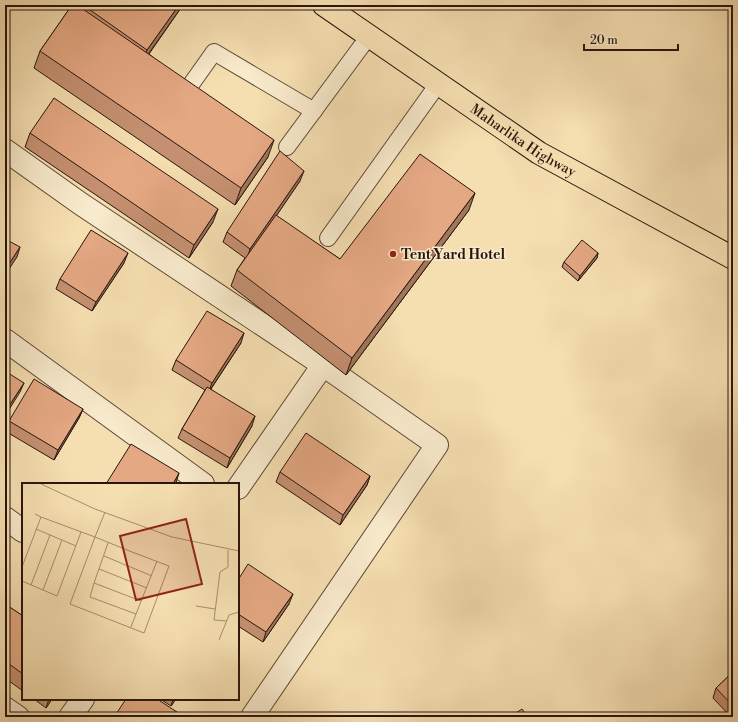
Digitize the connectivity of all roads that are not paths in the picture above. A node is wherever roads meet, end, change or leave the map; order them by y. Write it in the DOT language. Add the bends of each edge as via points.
graph roads {
  1 [pos="324,5"];
  2 [pos="368,36"];
  3 [pos="192,83"];
  4 [pos="438,84"];
  5 [pos="314,111"];
  6 [pos="287,147"];
  7 [pos="5,150"];
  8 [pos="328,238"];
  9 [pos="733,258"];
  10 [pos="5,340"];
  11 [pos="323,365"];
  12 [pos="202,483"];
  13 [pos="239,487"];
  14 [pos="5,518"];
  15 [pos="22,530"];
  16 [pos="83,700"];
  17 [pos="5,708"];
  18 [pos="18,717"];
  19 [pos="70,717"];
  20 [pos="252,717"];
  1 -- 2 [label="highway, Maharlika Highway"];
  2 -- 4 [label="highway, Maharlika Highway"];
  2 -- 5 [label="lane"];
  3 -- 5 [label="lane" via="214,52"];
  4 -- 8 [label="lane"];
  4 -- 9 [label="highway, Maharlika Highway" via="539,153"];
  5 -- 6 [label="lane"];
  7 -- 11 [label="street" via="81,204"];
  10 -- 12 [label="street"];
  11 -- 13 [label="street"];
  11 -- 20 [label="street" via="437,445"];
  14 -- 15 [label="street"];
  16 -- 19 [label="street"];
  17 -- 18 [label="street"];
}
